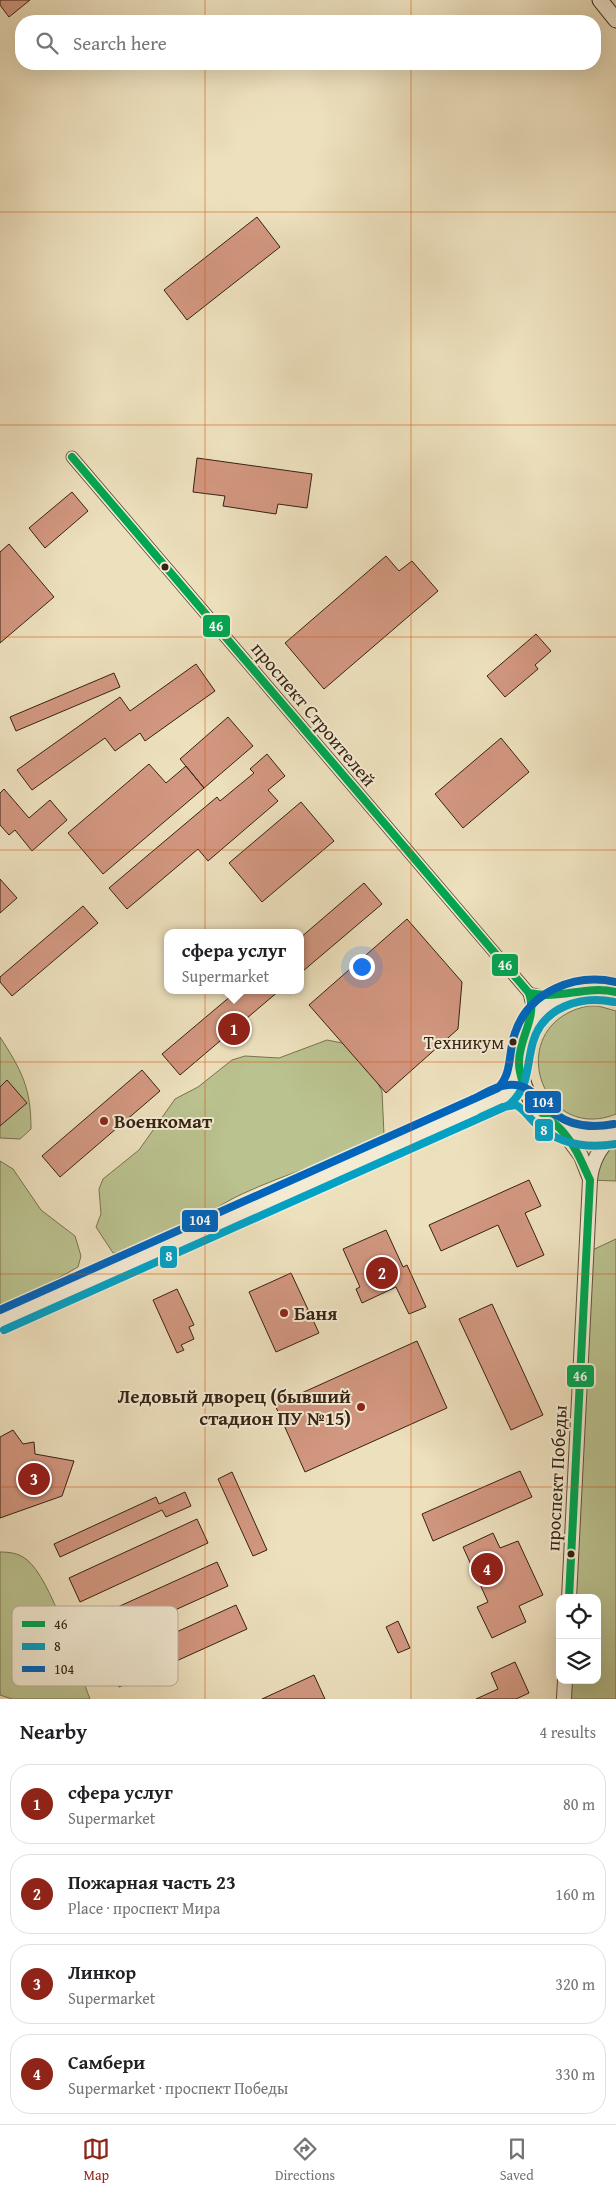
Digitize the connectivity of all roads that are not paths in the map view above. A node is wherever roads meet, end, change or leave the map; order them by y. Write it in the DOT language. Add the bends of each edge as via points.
graph roads {
  1 [pos="600,0"];
  2 [pos="616,20"];
  3 [pos="72,457"];
  4 [pos="616,992"];
  5 [pos="529,993"];
  6 [pos="560,996"];
  7 [pos="530,1024"];
  8 [pos="519,1064"];
  9 [pos="504,1096"];
  10 [pos="531,1103"];
  11 [pos="562,1130"];
  12 [pos="616,1134"];
  13 [pos="590,1180"];
  14 [pos="0,1321"];
  15 [pos="569,1594"];
  16 [pos="565,1684"];
  17 [pos="564,1699"];
  1 -- 2 [label="main road"];
  3 -- 5 [label="street, проспект Строителей"];
  4 -- 6 [label="main road" via="586,988"];
  5 -- 6 [label="street"];
  5 -- 7 [label="street" via="533,1010"];
  6 -- 7 [label="main road" via="543,1008"];
  7 -- 8 [label="main road"];
  8 -- 9 [label="street" via="518,1078"];
  8 -- 10 [label="main road"];
  9 -- 10 [label="street" via="521,1096"];
  9 -- 14 [label="street"];
  10 -- 11 [label="main road"];
  11 -- 12 [label="main road" via="588,1137"];
  11 -- 13 [label="street" via="581,1156"];
  12 -- 13 [label="street" via="598,1152"];
  13 -- 15 [label="street, проспект Победы"];
  16 -- 17 [label="street"];
}
